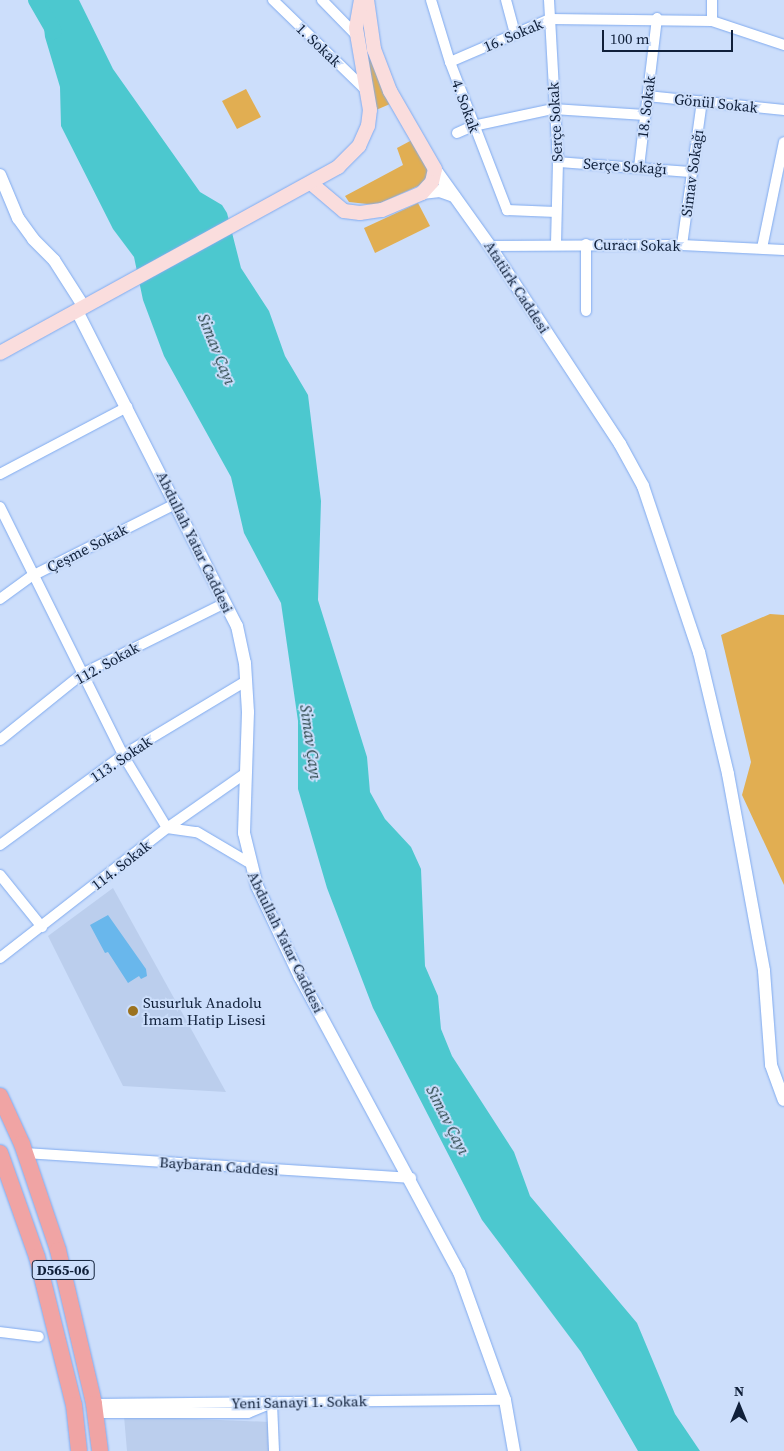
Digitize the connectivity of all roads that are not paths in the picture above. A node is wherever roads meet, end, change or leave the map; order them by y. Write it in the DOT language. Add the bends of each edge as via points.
graph roads {
  1 [pos="273,0"];
  2 [pos="322,0"];
  3 [pos="361,0"];
  4 [pos="367,0"];
  5 [pos="431,0"];
  6 [pos="506,0"];
  7 [pos="549,0"];
  8 [pos="712,0"];
  9 [pos="657,18"];
  10 [pos="550,19"];
  11 [pos="712,21"];
  12 [pos="515,33"];
  13 [pos="357,36"];
  14 [pos="784,45"];
  15 [pos="450,62"];
  16 [pos="365,89"];
  17 [pos="647,96"];
  18 [pos="702,101"];
  19 [pos="554,109"];
  20 [pos="784,110"];
  21 [pos="645,115"];
  22 [pos="473,126"];
  23 [pos="457,133"];
  24 [pos="784,142"];
  25 [pos="558,162"];
  26 [pos="639,167"];
  27 [pos="436,169"];
  28 [pos="692,172"];
  29 [pos="0,175"];
  30 [pos="312,184"];
  31 [pos="422,193"];
  32 [pos="454,196"];
  33 [pos="556,212"];
  34 [pos="556,244"];
  35 [pos="586,244"];
  36 [pos="682,245"];
  37 [pos="490,246"];
  38 [pos="762,248"];
  39 [pos="784,250"];
  40 [pos="84,307"];
  41 [pos="586,311"];
  42 [pos="0,353"];
  43 [pos="127,407"];
  44 [pos="0,474"];
  45 [pos="177,503"];
  46 [pos="0,507"];
  47 [pos="32,576"];
  48 [pos="0,599"];
  49 [pos="225,603"];
  50 [pos="82,674"];
  51 [pos="246,681"];
  52 [pos="0,740"];
  53 [pos="123,755"];
  54 [pos="243,775"];
  55 [pos="167,828"];
  56 [pos="0,845"];
  57 [pos="248,862"];
  58 [pos="0,875"];
  59 [pos="42,927"];
  60 [pos="0,958"];
  61 [pos="0,1096"];
  62 [pos="784,1100"];
  63 [pos="0,1153"];
  64 [pos="26,1153"];
  65 [pos="411,1178"];
  66 [pos="0,1332"];
  67 [pos="39,1337"];
  68 [pos="505,1400"];
  69 [pos="272,1403"];
  70 [pos="95,1408"];
  71 [pos="79,1451"];
  72 [pos="100,1451"];
  73 [pos="274,1451"];
  74 [pos="514,1451"];
  1 -- 16 [label="street, 1. Sokak"];
  2 -- 13 [label="street"];
  3 -- 13 [label="main road"];
  4 -- 27 [label="main road, Atatürk Caddesi" via="374,49 390,91 430,151"];
  5 -- 15 [label="street, 4. Sokak"];
  6 -- 12 [label="street"];
  7 -- 10 [label="street, Serçe Sokak"];
  8 -- 11 [label="street"];
  9 -- 10 [label="street, 16. Sokak"];
  9 -- 11 [label="street, 16. Sokak"];
  9 -- 17 [label="street, 18. Sokak"];
  10 -- 12 [label="street, 16. Sokak"];
  10 -- 19 [label="street, Serçe Sokak"];
  11 -- 14 [label="street, 16. Sokak"];
  12 -- 15 [label="street, 16. Sokak"];
  13 -- 16 [label="main road"];
  15 -- 22 [label="street, 4. Sokak"];
  16 -- 30 [label="main road" via="368,126 359,146"];
  17 -- 18 [label="street, Gönül Sokak"];
  17 -- 21 [label="street, 18. Sokak"];
  18 -- 20 [label="street, Gönül Sokak"];
  18 -- 28 [label="street, Simav Sokağı"];
  19 -- 21 [label="street"];
  19 -- 22 [label="street"];
  19 -- 25 [label="street, Serçe Sokak"];
  21 -- 26 [label="street, 18. Sokak"];
  22 -- 23 [label="street"];
  22 -- 33 [label="street, 4. Sokak" via="507,210"];
  24 -- 38 [label="street"];
  25 -- 26 [label="street, Serçe Sokağı"];
  25 -- 33 [label="street, Serçe Sokak"];
  26 -- 28 [label="street, Serçe Sokağı"];
  27 -- 31 [label="main road" via="432,182"];
  27 -- 32 [label="street, Atatürk Caddesi"];
  28 -- 36 [label="street, Simav Sokağı"];
  29 -- 40 [label="street, Abdullah Yatar Caddesi" via="18,218 32,239 54,260"];
  30 -- 31 [label="main road" via="344,211 360,213 382,210"];
  30 -- 40 [label="main road"];
  31 -- 32 [label="street" via="440,191"];
  32 -- 37 [label="street, Atatürk Caddesi"];
  33 -- 34 [label="street, Serçe Sokak"];
  34 -- 35 [label="street, Curacı Sokak"];
  34 -- 37 [label="street, Curacı Sokak"];
  35 -- 36 [label="street, Curacı Sokak"];
  35 -- 41 [label="street"];
  36 -- 38 [label="street, Curacı Sokak"];
  37 -- 62 [label="street, Atatürk Caddesi" via="620,444 643,486 674,572 699,652 728,774 764,971 771,1065"];
  38 -- 39 [label="street, Curacı Sokak"];
  40 -- 42 [label="main road"];
  40 -- 43 [label="street, Abdullah Yatar Caddesi"];
  43 -- 44 [label="street"];
  43 -- 45 [label="street, Abdullah Yatar Caddesi"];
  45 -- 47 [label="street, Çeşme Sokak"];
  45 -- 49 [label="street, Abdullah Yatar Caddesi"];
  46 -- 47 [label="street"];
  47 -- 48 [label="street, Çeşme Sokak"];
  47 -- 50 [label="street"];
  49 -- 50 [label="street, 112. Sokak"];
  49 -- 51 [label="street, Abdullah Yatar Caddesi" via="237,626"];
  50 -- 52 [label="street, 112. Sokak"];
  50 -- 53 [label="street"];
  51 -- 53 [label="street, 113. Sokak"];
  51 -- 54 [label="street, Abdullah Yatar Caddesi"];
  53 -- 55 [label="street"];
  53 -- 56 [label="street, 113. Sokak"];
  54 -- 55 [label="street, 114. Sokak"];
  54 -- 57 [label="street, Abdullah Yatar Caddesi"];
  55 -- 57 [label="street" via="196,832"];
  55 -- 59 [label="street, 114. Sokak"];
  57 -- 65 [label="street, Abdullah Yatar Caddesi" via="300,977"];
  58 -- 59 [label="street"];
  59 -- 60 [label="street, 114. Sokak"];
  61 -- 64 [label="highway, D565-06"];
  63 -- 71 [label="highway, D565-06" via="37,1257 74,1405"];
  64 -- 65 [label="street, Baybaran Caddesi"];
  64 -- 70 [label="highway, D565-06" via="58,1250"];
  65 -- 68 [label="street, Abdullah Yatar Caddesi" via="458,1272"];
  66 -- 67 [label="street"];
  68 -- 69 [label="street, Yeni Sanayi 1. Sokak"];
  68 -- 74 [label="street, Abdullah Yatar Caddesi"];
  69 -- 70 [label="street" via="248,1413"];
  69 -- 73 [label="street"];
  70 -- 72 [label="highway, D565-06"];
}
